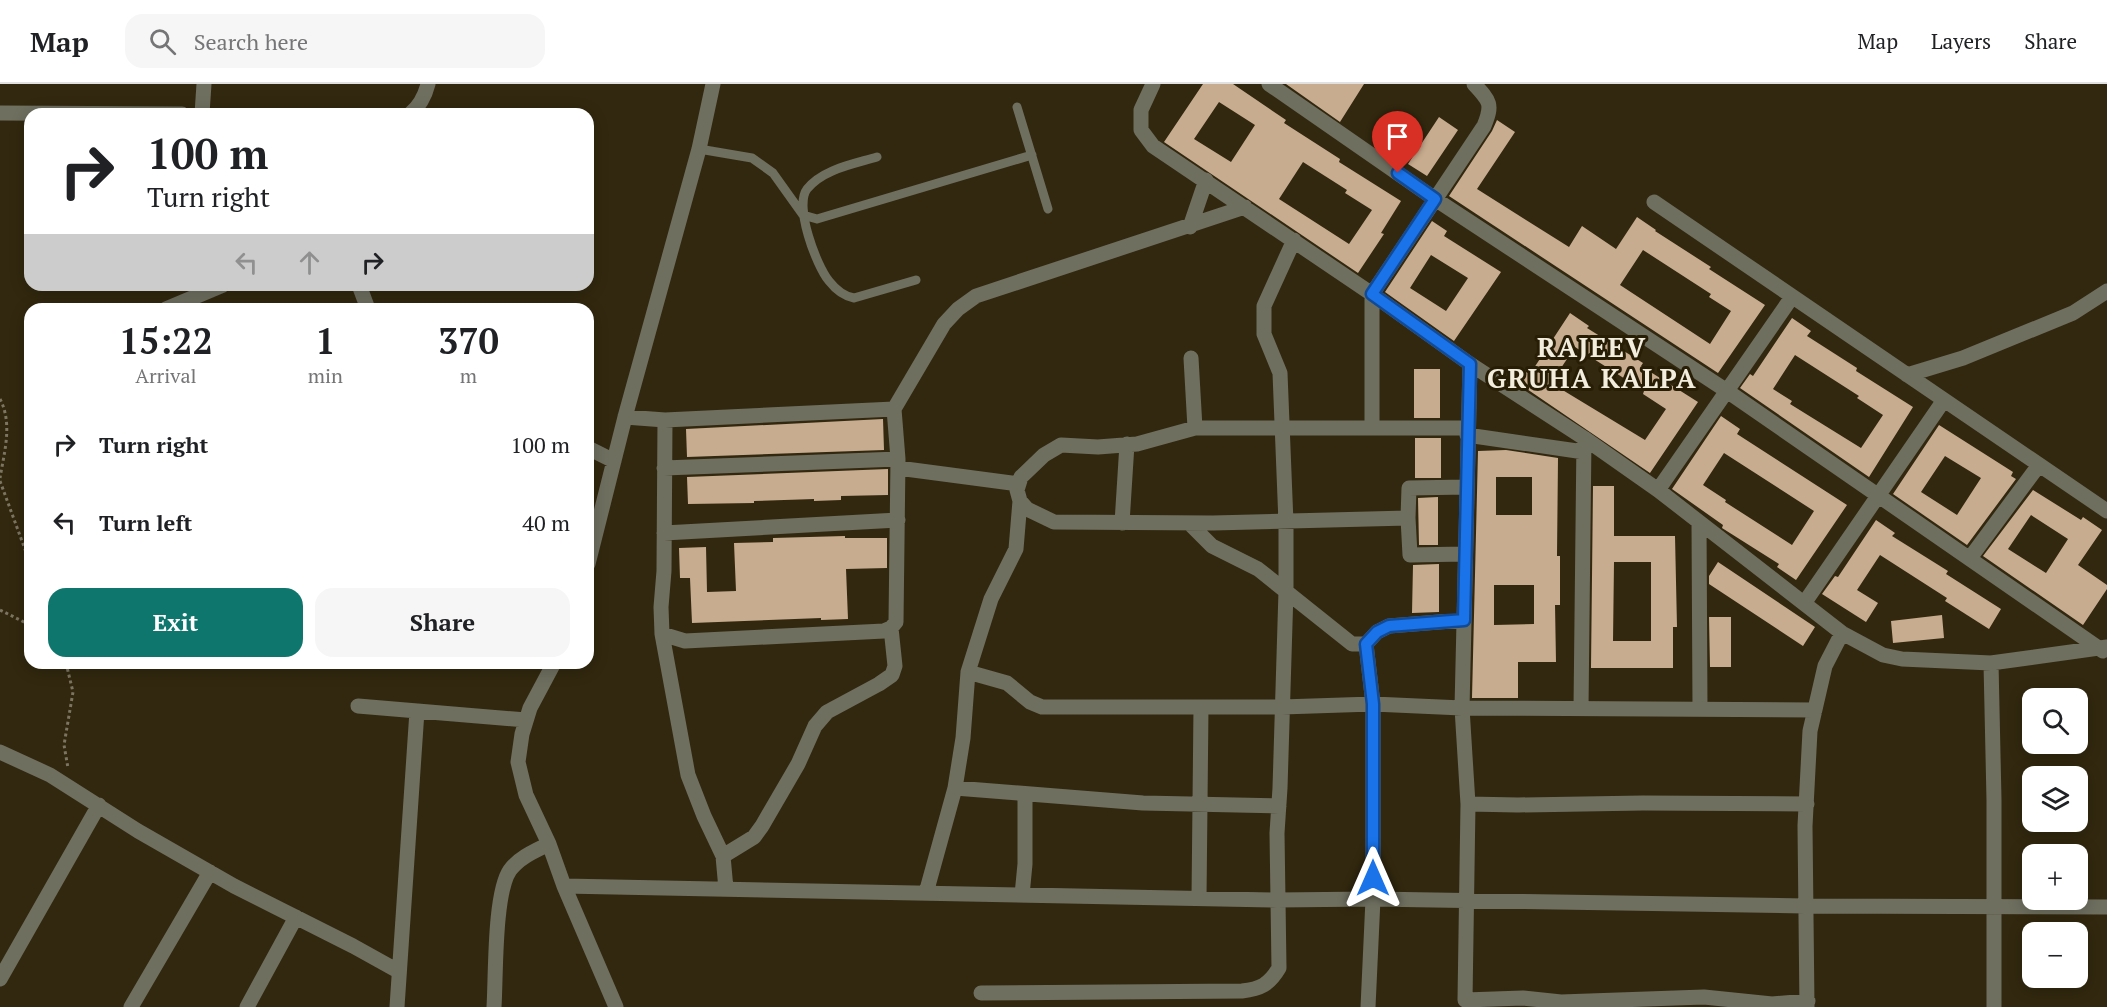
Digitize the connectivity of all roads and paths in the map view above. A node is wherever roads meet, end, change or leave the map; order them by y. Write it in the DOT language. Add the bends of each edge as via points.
graph roads {
  1 [pos="204,84"];
  2 [pos="428,84"];
  3 [pos="714,84"];
  4 [pos="1153,84"];
  5 [pos="1269,84"];
  6 [pos="1474,84"];
  7 [pos="1017,107"];
  8 [pos="202,108"];
  9 [pos="417,108"];
  10 [pos="0,112"];
  11 [pos="24,112"];
  12 [pos="699,149"];
  13 [pos="878,156"];
  14 [pos="1032,156"];
  15 [pos="1206,180"];
  16 [pos="1435,199"];
  17 [pos="1654,202"];
  18 [pos="1245,207"];
  19 [pos="1048,209"];
  20 [pos="803,215"];
  21 [pos="1190,226"];
  22 [pos="1294,240"];
  23 [pos="916,280"];
  24 [pos="209,291"];
  25 [pos="2107,291"];
  26 [pos="1372,294"];
  27 [pos="1792,297"];
  28 [pos="180,303"];
  29 [pos="1191,358"];
  30 [pos="1470,364"];
  31 [pos="1907,375"];
  32 [pos="1727,391"];
  33 [pos="0,399"];
  34 [pos="1944,400"];
  35 [pos="894,409"];
  36 [pos="625,417"];
  37 [pos="665,420"];
  38 [pos="1196,428"];
  39 [pos="1281,428"];
  40 [pos="1372,428"];
  41 [pos="1467,431"];
  42 [pos="1127,444"];
  43 [pos="1584,445"];
  44 [pos="594,451"];
  45 [pos="614,461"];
  46 [pos="898,464"];
  47 [pos="2039,465"];
  48 [pos="664,468"];
  49 [pos="0,480"];
  50 [pos="1019,484"];
  51 [pos="1466,487"];
  52 [pos="1658,490"];
  53 [pos="1878,495"];
  54 [pos="1020,501"];
  55 [pos="2107,511"];
  56 [pos="1408,518"];
  57 [pos="898,520"];
  58 [pos="1122,523"];
  59 [pos="1189,523"];
  60 [pos="1286,523"];
  61 [pos="1699,523"];
  62 [pos="664,532"];
  63 [pos="594,540"];
  64 [pos="24,546"];
  65 [pos="1465,554"];
  66 [pos="1970,558"];
  67 [pos="1286,591"];
  68 [pos="1805,602"];
  69 [pos="0,610"];
  70 [pos="1464,620"];
  71 [pos="24,622"];
  72 [pos="891,628"];
  73 [pos="1842,633"];
  74 [pos="662,634"];
  75 [pos="1366,644"];
  76 [pos="2105,650"];
  77 [pos="1991,663"];
  78 [pos="67,669"];
  79 [pos="551,669"];
  80 [pos="968,672"];
  81 [pos="1373,704"];
  82 [pos="358,706"];
  83 [pos="1201,707"];
  84 [pos="1282,707"];
  85 [pos="1462,708"];
  86 [pos="1581,709"];
  87 [pos="1700,709"];
  88 [pos="1815,710"];
  89 [pos="417,711"];
  90 [pos="526,720"];
  91 [pos="0,752"];
  92 [pos="71,788"];
  93 [pos="955,788"];
  94 [pos="1025,794"];
  95 [pos="1201,804"];
  96 [pos="1468,804"];
  97 [pos="1807,804"];
  98 [pos="99,805"];
  99 [pos="1279,806"];
  100 [pos="549,844"];
  101 [pos="723,856"];
  102 [pos="210,872"];
  103 [pos="564,886"];
  104 [pos="726,889"];
  105 [pos="926,893"];
  106 [pos="1022,895"];
  107 [pos="1199,899"];
  108 [pos="1373,899"];
  109 [pos="1277,900"];
  110 [pos="1467,900"];
  111 [pos="1805,906"];
  112 [pos="1994,907"];
  113 [pos="2107,907"];
  114 [pos="296,917"];
  115 [pos="398,971"];
  116 [pos="0,979"];
  117 [pos="981,993"];
  118 [pos="1551,1004"];
  119 [pos="1807,1004"];
  120 [pos="131,1007"];
  121 [pos="247,1007"];
  122 [pos="397,1007"];
  123 [pos="494,1007"];
  124 [pos="616,1007"];
  125 [pos="1368,1007"];
  126 [pos="1994,1007"];
  1 -- 8 [label="street"];
  2 -- 9 [label="street"];
  3 -- 12 [label="street"];
  4 -- 15 [label="street" via="1141,110 1142,130 1153,146"];
  5 -- 16 [label="street"];
  6 -- 16 [label="street" via="1487,97 1490,111"];
  7 -- 14 [label="lane"];
  10 -- 11 [label="street"];
  12 -- 20 [label="lane" via="752,158 772,173"];
  12 -- 36 [label="street"];
  13 -- 20 [label="lane" via="820,177 805,192"];
  14 -- 19 [label="lane"];
  14 -- 20 [label="lane" via="817,219"];
  15 -- 18 [label="street"];
  15 -- 21 [label="street"];
  16 -- 26 [label="street"];
  16 -- 32 [label="street"];
  17 -- 27 [label="street"];
  18 -- 21 [label="street"];
  18 -- 22 [label="street"];
  20 -- 23 [label="lane" via="828,280 844,297 854,298"];
  21 -- 35 [label="street" via="976,296 944,324"];
  22 -- 26 [label="street"];
  22 -- 39 [label="street" via="1264,306 1264,334 1280,373"];
  24 -- 28 [label="street"];
  25 -- 31 [label="street" via="2073,313 1963,358"];
  26 -- 30 [label="street"];
  26 -- 40 [label="street"];
  27 -- 31 [label="street"];
  27 -- 32 [label="street"];
  29 -- 38 [label="street"];
  30 -- 41 [label="street"];
  30 -- 43 [label="street"];
  31 -- 34 [label="street"];
  32 -- 52 [label="street"];
  32 -- 53 [label="street"];
  33 -- 49 [label="path" via="8,431"];
  34 -- 47 [label="street"];
  34 -- 53 [label="street"];
  35 -- 37 [label="street"];
  35 -- 46 [label="street"];
  36 -- 37 [label="street"];
  36 -- 45 [label="street"];
  37 -- 48 [label="street"];
  38 -- 39 [label="street"];
  38 -- 42 [label="street"];
  39 -- 40 [label="street"];
  39 -- 60 [label="street"];
  40 -- 41 [label="street"];
  41 -- 43 [label="street"];
  41 -- 51 [label="street"];
  42 -- 50 [label="street" via="1061,445 1021,477"];
  42 -- 58 [label="street"];
  43 -- 52 [label="street"];
  43 -- 86 [label="street"];
  44 -- 45 [label="street"];
  45 -- 63 [label="street"];
  46 -- 48 [label="street"];
  46 -- 50 [label="street"];
  46 -- 57 [label="street"];
  47 -- 55 [label="street"];
  47 -- 66 [label="street"];
  48 -- 62 [label="street"];
  49 -- 64 [label="path"];
  50 -- 54 [label="street"];
  51 -- 56 [label="street" via="1408,488"];
  51 -- 65 [label="street"];
  52 -- 61 [label="street"];
  53 -- 66 [label="street"];
  53 -- 68 [label="street"];
  54 -- 58 [label="street" via="1027,509 1054,522"];
  54 -- 80 [label="street" via="1016,549 991,599"];
  56 -- 60 [label="street"];
  56 -- 65 [label="street" via="1410,555"];
  57 -- 62 [label="street"];
  57 -- 72 [label="street" via="896,622"];
  58 -- 59 [label="street"];
  59 -- 60 [label="street"];
  59 -- 67 [label="street" via="1212,546 1258,569"];
  60 -- 67 [label="street"];
  61 -- 68 [label="street"];
  61 -- 87 [label="street"];
  62 -- 74 [label="street"];
  65 -- 70 [label="street"];
  66 -- 76 [label="street"];
  67 -- 75 [label="street" via="1352,644"];
  67 -- 84 [label="street"];
  68 -- 73 [label="street"];
  69 -- 71 [label="path"];
  70 -- 75 [label="street" via="1389,626"];
  70 -- 85 [label="street"];
  72 -- 74 [label="street" via="884,632 685,641"];
  72 -- 101 [label="street" via="895,666 892,675 827,712 762,826 754,837"];
  73 -- 77 [label="street" via="1883,655 1902,659"];
  73 -- 88 [label="street" via="1825,666"];
  74 -- 101 [label="street" via="688,775"];
  75 -- 81 [label="street"];
  76 -- 77 [label="street"];
  77 -- 112 [label="street"];
  78 -- 92 [label="path" via="73,692 64,745"];
  79 -- 90 [label="street"];
  80 -- 83 [label="street" via="1007,683 1042,707"];
  80 -- 93 [label="street"];
  81 -- 84 [label="street"];
  81 -- 85 [label="street"];
  81 -- 108 [label="street"];
  82 -- 89 [label="street"];
  83 -- 84 [label="street"];
  83 -- 95 [label="street"];
  84 -- 99 [label="street"];
  85 -- 86 [label="street"];
  85 -- 96 [label="street"];
  86 -- 87 [label="street"];
  87 -- 88 [label="street"];
  88 -- 97 [label="street" via="1810,731"];
  89 -- 90 [label="street"];
  89 -- 115 [label="street"];
  90 -- 100 [label="street" via="518,762 526,795"];
  91 -- 92 [label="street"];
  92 -- 98 [label="street"];
  93 -- 94 [label="street"];
  93 -- 105 [label="street"];
  94 -- 95 [label="street"];
  94 -- 106 [label="street"];
  95 -- 99 [label="street"];
  95 -- 107 [label="street"];
  96 -- 97 [label="street"];
  96 -- 110 [label="street"];
  97 -- 111 [label="street"];
  98 -- 102 [label="street"];
  98 -- 116 [label="street"];
  99 -- 109 [label="street"];
  100 -- 103 [label="street"];
  100 -- 123 [label="street" via="509,871 499,900"];
  101 -- 104 [label="street"];
  102 -- 114 [label="street"];
  102 -- 120 [label="street"];
  103 -- 104 [label="street"];
  103 -- 124 [label="street"];
  104 -- 105 [label="street"];
  105 -- 106 [label="street"];
  106 -- 107 [label="street"];
  107 -- 109 [label="street"];
  108 -- 109 [label="street"];
  108 -- 110 [label="street"];
  108 -- 125 [label="street"];
  109 -- 117 [label="street" via="1279,968 1260,989"];
  110 -- 111 [label="street"];
  110 -- 118 [label="street" via="1465,1000 1523,998"];
  111 -- 112 [label="street"];
  111 -- 119 [label="street"];
  112 -- 113 [label="street"];
  112 -- 126 [label="street"];
  114 -- 115 [label="street"];
  114 -- 121 [label="street"];
  115 -- 122 [label="street"];
  118 -- 119 [label="street" via="1704,997"];
}
